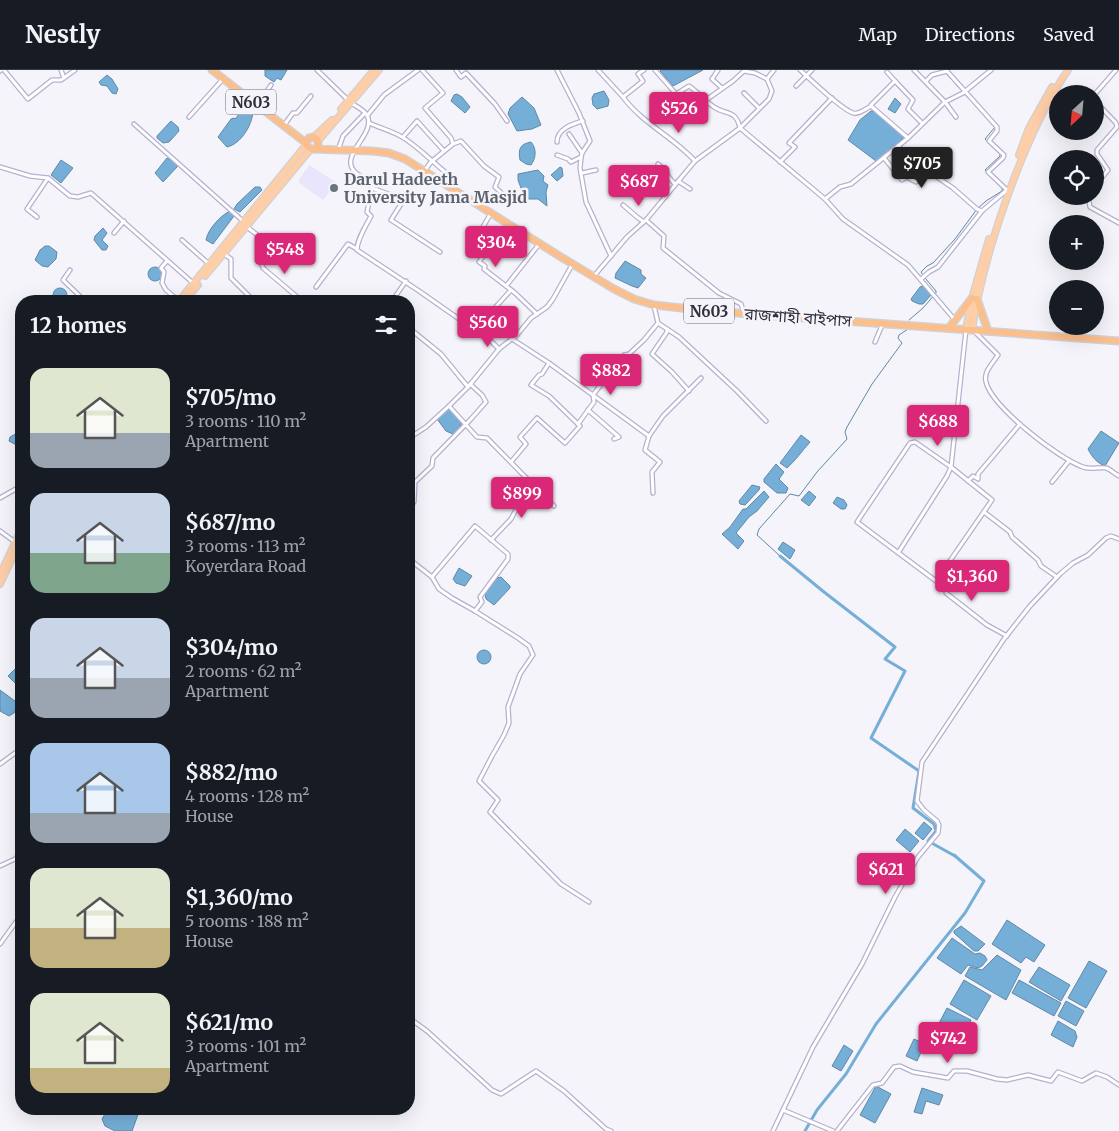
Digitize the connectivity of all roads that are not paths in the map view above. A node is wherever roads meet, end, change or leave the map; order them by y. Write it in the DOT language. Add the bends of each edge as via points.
graph roads {
  1 [pos="2,70"];
  2 [pos="61,70"];
  3 [pos="75,70"];
  4 [pos="212,70"];
  5 [pos="317,70"];
  6 [pos="374,70"];
  7 [pos="379,70"];
  8 [pos="418,70"];
  9 [pos="422,70"];
  10 [pos="456,70"];
  11 [pos="557,70"];
  12 [pos="598,70"];
  13 [pos="644,70"];
  14 [pos="655,70"];
  15 [pos="718,70"];
  16 [pos="774,70"];
  17 [pos="800,70"];
  18 [pos="812,70"];
  19 [pos="914,70"];
  20 [pos="946,70"];
  21 [pos="991,70"];
  22 [pos="1063,70"];
  23 [pos="1068,70"];
  24 [pos="1116,70"];
  25 [pos="886,71"];
  26 [pos="806,75"];
  27 [pos="64,78"];
  28 [pos="223,79"];
  29 [pos="767,79"];
  30 [pos="895,81"];
  31 [pos="926,81"];
  32 [pos="1103,85"];
  33 [pos="271,86"];
  34 [pos="796,86"];
  35 [pos="722,88"];
  36 [pos="964,92"];
  37 [pos="744,93"];
  38 [pos="310,96"];
  39 [pos="623,97"];
  40 [pos="832,98"];
  41 [pos="706,100"];
  42 [pos="350,101"];
  43 [pos="945,102"];
  44 [pos="256,106"];
  45 [pos="871,106"];
  46 [pos="759,108"];
  47 [pos="1104,110"];
  48 [pos="366,114"];
  49 [pos="189,117"];
  50 [pos="956,117"];
  51 [pos="507,121"];
  52 [pos="583,121"];
  53 [pos="369,123"];
  54 [pos="922,123"];
  55 [pos="134,124"];
  56 [pos="284,126"];
  57 [pos="740,128"];
  58 [pos="569,134"];
  59 [pos="403,137"];
  60 [pos="908,138"];
  61 [pos="557,142"];
  62 [pos="313,143"];
  63 [pos="453,144"];
  64 [pos="898,146"];
  65 [pos="339,150"];
  66 [pos="1097,150"];
  67 [pos="354,151"];
  68 [pos="444,151"];
  69 [pos="557,155"];
  70 [pos="581,155"];
  71 [pos="884,158"];
  72 [pos="431,162"];
  73 [pos="695,162"];
  74 [pos="780,162"];
  75 [pos="658,164"];
  76 [pos="1104,164"];
  77 [pos="0,167"];
  78 [pos="596,170"];
  79 [pos="424,171"];
  80 [pos="928,171"];
  81 [pos="582,173"];
  82 [pos="1104,175"];
  83 [pos="48,178"];
  84 [pos="442,182"];
  85 [pos="677,183"];
  86 [pos="372,188"];
  87 [pos="690,189"];
  88 [pos="1006,190"];
  89 [pos="508,199"];
  90 [pos="825,199"];
  91 [pos="623,205"];
  92 [pos="1090,205"];
  93 [pos="982,211"];
  94 [pos="491,213"];
  95 [pos="37,217"];
  96 [pos="124,221"];
  97 [pos="645,221"];
  98 [pos="245,224"];
  99 [pos="1119,224"];
  100 [pos="114,233"];
  101 [pos="182,240"];
  102 [pos="540,243"];
  103 [pos="357,249"];
  104 [pos="223,252"];
  105 [pos="440,252"];
  106 [pos="611,256"];
  107 [pos="167,260"];
  108 [pos="572,264"];
  109 [pos="209,265"];
  110 [pos="70,270"];
  111 [pos="593,277"];
  112 [pos="921,279"];
  113 [pos="406,282"];
  114 [pos="194,284"];
  115 [pos="316,286"];
  116 [pos="506,286"];
  117 [pos="511,290"];
  118 [pos="190,294"];
  119 [pos="79,295"];
  120 [pos="172,295"];
  121 [pos="184,295"];
  122 [pos="248,295"];
  123 [pos="295,295"];
  124 [pos="396,295"];
  125 [pos="974,298"];
  126 [pos="654,305"];
  127 [pos="537,314"];
  128 [pos="744,314"];
  129 [pos="955,320"];
  130 [pos="658,323"];
  131 [pos="884,323"];
  132 [pos="949,328"];
  133 [pos="473,329"];
  134 [pos="667,329"];
  135 [pos="969,329"];
  136 [pos="988,330"];
  137 [pos="415,334"];
  138 [pos="512,339"];
  139 [pos="1119,341"];
  140 [pos="875,342"];
  141 [pos="499,349"];
  142 [pos="549,363"];
  143 [pos="701,378"];
  144 [pos="469,385"];
  145 [pos="689,390"];
  146 [pos="593,395"];
  147 [pos="449,406"];
  148 [pos="588,410"];
  149 [pos="766,421"];
  150 [pos="466,424"];
  151 [pos="578,424"];
  152 [pos="1020,424"];
  153 [pos="415,434"];
  154 [pos="649,436"];
  155 [pos="614,440"];
  156 [pos="1069,461"];
  157 [pos="511,462"];
  158 [pos="951,466"];
  159 [pos="1119,476"];
  160 [pos="968,481"];
  161 [pos="415,482"];
  162 [pos="530,482"];
  163 [pos="1052,482"];
  164 [pos="15,489"];
  165 [pos="653,493"];
  166 [pos="0,498"];
  167 [pos="554,506"];
  168 [pos="984,512"];
  169 [pos="0,531"];
  170 [pos="1119,539"];
  171 [pos="491,540"];
  172 [pos="15,542"];
  173 [pos="15,552"];
  174 [pos="898,553"];
  175 [pos="415,564"];
  176 [pos="3,571"];
  177 [pos="432,577"];
  178 [pos="939,577"];
  179 [pos="1057,577"];
  180 [pos="0,584"];
  181 [pos="475,611"];
  182 [pos="1007,636"];
  183 [pos="15,753"];
  184 [pos="0,764"];
  185 [pos="15,859"];
  186 [pos="0,866"];
  187 [pos="589,902"];
  188 [pos="15,924"];
  189 [pos="1,941"];
  190 [pos="415,1022"];
  191 [pos="1119,1085"];
  192 [pos="783,1110"];
  193 [pos="611,1131"];
  194 [pos="773,1131"];
  195 [pos="833,1131"];
  196 [pos="837,1131"];
  1 -- 27 [label="street" via="28,99 52,80"];
  2 -- 27 [label="street"];
  3 -- 27 [label="street"];
  4 -- 28 [label="highway, N603"];
  5 -- 42 [label="street"];
  6 -- 42 [label="main road"];
  7 -- 42 [label="main road"];
  8 -- 48 [label="street" via="384,95"];
  9 -- 63 [label="street" via="443,93 425,108"];
  10 -- 51 [label="street" via="461,77 466,73"];
  11 -- 52 [label="street"];
  12 -- 39 [label="street"];
  13 -- 39 [label="street" via="638,74 643,81"];
  14 -- 41 [label="street" via="676,94 689,86"];
  15 -- 35 [label="street" via="712,78"];
  16 -- 29 [label="street"];
  17 -- 26 [label="street"];
  18 -- 26 [label="street"];
  19 -- 31 [label="street"];
  20 -- 31 [label="street"];
  20 -- 36 [label="street"];
  21 -- 36 [label="street"];
  22 -- 88 [label="main road" via="1029,128"];
  23 -- 125 [label="main road" via="1034,128"];
  24 -- 32 [label="street"];
  25 -- 30 [label="street"];
  26 -- 34 [label="street"];
  26 -- 40 [label="street"];
  28 -- 44 [label="highway, N603"];
  28 -- 49 [label="street"];
  29 -- 35 [label="street" via="755,72 744,71"];
  29 -- 46 [label="street" via="771,95"];
  30 -- 45 [label="street"];
  30 -- 54 [label="street" via="913,100 908,109"];
  31 -- 43 [label="street"];
  33 -- 44 [label="street"];
  35 -- 41 [label="street"];
  36 -- 43 [label="street"];
  36 -- 88 [label="street" via="997,127 989,141 1004,155 988,172"];
  37 -- 46 [label="street"];
  38 -- 56 [label="street"];
  39 -- 73 [label="street" via="633,111"];
  40 -- 45 [label="street" via="853,114"];
  40 -- 74 [label="street" via="789,143 795,147"];
  41 -- 57 [label="street" via="731,113"];
  42 -- 48 [label="street"];
  42 -- 62 [label="main road"];
  43 -- 50 [label="street"];
  43 -- 54 [label="street"];
  44 -- 56 [label="highway, N603"];
  45 -- 60 [label="street"];
  46 -- 57 [label="street"];
  47 -- 66 [label="street" via="1117,127"];
  48 -- 53 [label="street"];
  48 -- 65 [label="street" via="343,136"];
  52 -- 61 [label="street" via="562,131"];
  52 -- 70 [label="street" via="590,141"];
  53 -- 59 [label="street"];
  53 -- 67 [label="street"];
  54 -- 60 [label="street"];
  55 -- 98 [label="street"];
  56 -- 62 [label="highway, N603"];
  57 -- 73 [label="street"];
  57 -- 74 [label="street"];
  58 -- 70 [label="street"];
  59 -- 68 [label="street" via="417,121"];
  59 -- 72 [label="street"];
  60 -- 64 [label="street"];
  62 -- 65 [label="highway, N603"];
  62 -- 98 [label="main road"];
  63 -- 68 [label="street"];
  63 -- 89 [label="street" via="461,141 499,177 495,187"];
  64 -- 71 [label="street"];
  64 -- 80 [label="street"];
  65 -- 67 [label="highway, রাজশাহী বাইপাস / N603"];
  67 -- 79 [label="highway, রাজশাহী বাইপাস / N603" via="389,153"];
  67 -- 86 [label="street" via="354,172 372,182"];
  68 -- 72 [label="street"];
  69 -- 70 [label="street" via="571,162"];
  70 -- 81 [label="street"];
  71 -- 80 [label="street" via="902,180 907,177 916,182"];
  71 -- 90 [label="street" via="851,184 840,187"];
  72 -- 79 [label="street"];
  72 -- 84 [label="street" via="449,175"];
  73 -- 85 [label="street"];
  74 -- 90 [label="street"];
  75 -- 85 [label="street" via="666,170 669,179"];
  76 -- 82 [label="street" via="1108,170"];
  77 -- 83 [label="street"];
  78 -- 81 [label="street"];
  79 -- 84 [label="highway, রাজশাহী বাইপাস / N603"];
  80 -- 93 [label="street"];
  81 -- 106 [label="street" via="587,205"];
  83 -- 95 [label="street" via="27,209"];
  83 -- 96 [label="street" via="70,196 91,193"];
  84 -- 94 [label="highway, রাজশাহী বাইপাস / N603"];
  85 -- 87 [label="street"];
  85 -- 97 [label="street"];
  86 -- 103 [label="street" via="366,212 371,216"];
  86 -- 105 [label="street" via="391,195 401,204 391,220"];
  88 -- 93 [label="street"];
  88 -- 125 [label="main road" via="985,251"];
  90 -- 112 [label="street" via="843,220 908,265"];
  91 -- 97 [label="street"];
  92 -- 99 [label="street"];
  93 -- 112 [label="street" via="938,267"];
  94 -- 102 [label="highway, রাজশাহী বাইপাস / N603"];
  94 -- 116 [label="street" via="472,246 484,255 479,262 485,266 484,269"];
  96 -- 100 [label="street"];
  96 -- 107 [label="street"];
  97 -- 106 [label="street"];
  97 -- 128 [label="street" via="664,236 663,248 719,293 741,304"];
  98 -- 104 [label="main road"];
  98 -- 123 [label="street" via="274,248 263,268"];
  101 -- 109 [label="street"];
  102 -- 108 [label="highway, রাজশাহী বাইপাস / N603"];
  102 -- 116 [label="street"];
  103 -- 113 [label="street"];
  103 -- 115 [label="street" via="348,244"];
  104 -- 109 [label="main road"];
  104 -- 118 [label="main road"];
  104 -- 122 [label="street" via="231,259 231,278"];
  106 -- 111 [label="street"];
  107 -- 114 [label="street"];
  107 -- 120 [label="street" via="161,268 164,272 162,283"];
  108 -- 111 [label="highway, রাজশাহী বাইপাস / N603"];
  108 -- 127 [label="street" via="554,299"];
  109 -- 114 [label="main road"];
  110 -- 119 [label="street" via="63,280"];
  111 -- 126 [label="highway, রাজশাহী বাইপাস / N603"];
  112 -- 129 [label="street"];
  113 -- 124 [label="street"];
  113 -- 133 [label="street"];
  114 -- 121 [label="main road"];
  116 -- 117 [label="street"];
  117 -- 127 [label="street"];
  117 -- 133 [label="street" via="492,311 486,309"];
  125 -- 129 [label="highway"];
  125 -- 135 [label="main road"];
  125 -- 136 [label="highway"];
  126 -- 128 [label="highway, রাজশাহী বাইপাস / N603"];
  126 -- 130 [label="street"];
  127 -- 138 [label="street"];
  128 -- 131 [label="highway, রাজশাহী বাইপাস / N603"];
  129 -- 132 [label="highway"];
  130 -- 134 [label="street"];
  130 -- 146 [label="street" via="630,354 624,355"];
  131 -- 132 [label="highway, রাজশাহী বাইপাস / N603"];
  131 -- 140 [label="street"];
  132 -- 135 [label="highway, রাজশাহী বাইপাস / N603"];
  133 -- 141 [label="street"];
  134 -- 145 [label="street" via="652,354"];
  134 -- 149 [label="street"];
  135 -- 136 [label="highway, রাজশাহী বাইপাস / N603"];
  135 -- 152 [label="street" via="998,355 986,373 986,382 996,402"];
  135 -- 158 [label="street"];
  136 -- 139 [label="highway, রাজশাহী বাইপাস / N603"];
  137 -- 144 [label="street" via="435,349"];
  138 -- 141 [label="street"];
  138 -- 142 [label="street"];
  141 -- 144 [label="street"];
  142 -- 146 [label="street"];
  142 -- 151 [label="street" via="532,385 549,396"];
  143 -- 145 [label="street"];
  144 -- 147 [label="street"];
  144 -- 150 [label="street" via="486,402"];
  145 -- 154 [label="street" via="663,416"];
  146 -- 148 [label="street" via="594,402"];
  146 -- 154 [label="street"];
  147 -- 150 [label="street"];
  147 -- 153 [label="street"];
  148 -- 151 [label="street"];
  148 -- 155 [label="street" via="619,437"];
  150 -- 157 [label="street" via="477,437 486,438"];
  150 -- 161 [label="street"];
  151 -- 157 [label="street" via="580,426 565,443 537,418 520,437 526,444"];
  152 -- 156 [label="street"];
  152 -- 160 [label="street" via="978,474 978,479 973,476"];
  154 -- 165 [label="street" via="645,450 660,462 652,472"];
  156 -- 159 [label="street" via="1085,468 1106,468"];
  156 -- 163 [label="street"];
  157 -- 162 [label="street"];
  158 -- 160 [label="street"];
  158 -- 174 [label="street"];
  158 -- 174 [label="street" via="915,442 910,442 857,522"];
  160 -- 168 [label="street" via="992,500"];
  162 -- 167 [label="street"];
  162 -- 171 [label="street" via="520,496 511,519"];
  164 -- 166 [label="street"];
  168 -- 178 [label="street"];
  168 -- 179 [label="street"];
  169 -- 172 [label="street"];
  170 -- 179 [label="street" via="1106,538"];
  171 -- 177 [label="street" via="475,526"];
  171 -- 181 [label="street" via="508,554 508,559 480,597 482,602"];
  173 -- 176 [label="main road"];
  174 -- 178 [label="street" via="936,581"];
  175 -- 177 [label="street"];
  176 -- 180 [label="main road"];
  177 -- 181 [label="street" via="439,589"];
  178 -- 182 [label="street" via="950,584 946,593 987,625"];
  179 -- 182 [label="street"];
  181 -- 187 [label="street" via="529,646 533,655 520,674 508,707 509,722 504,735 479,781 498,800 490,812 562,884"];
  182 -- 192 [label="street" via="922,762 917,801 937,821 938,833 918,857 895,897"];
  183 -- 184 [label="street"];
  185 -- 186 [label="street"];
  188 -- 189 [label="street"];
  190 -- 193 [label="street" via="492,1090 501,1094 536,1071"];
  191 -- 196 [label="street" via="1096,1074 1082,1081 1058,1072 1051,1081 1028,1075 997,1080 967,1071 954,1071 948,1078 913,1072 900,1066 894,1067 882,1084 873,1085"];
  192 -- 194 [label="street"];
  192 -- 195 [label="street"];
}
